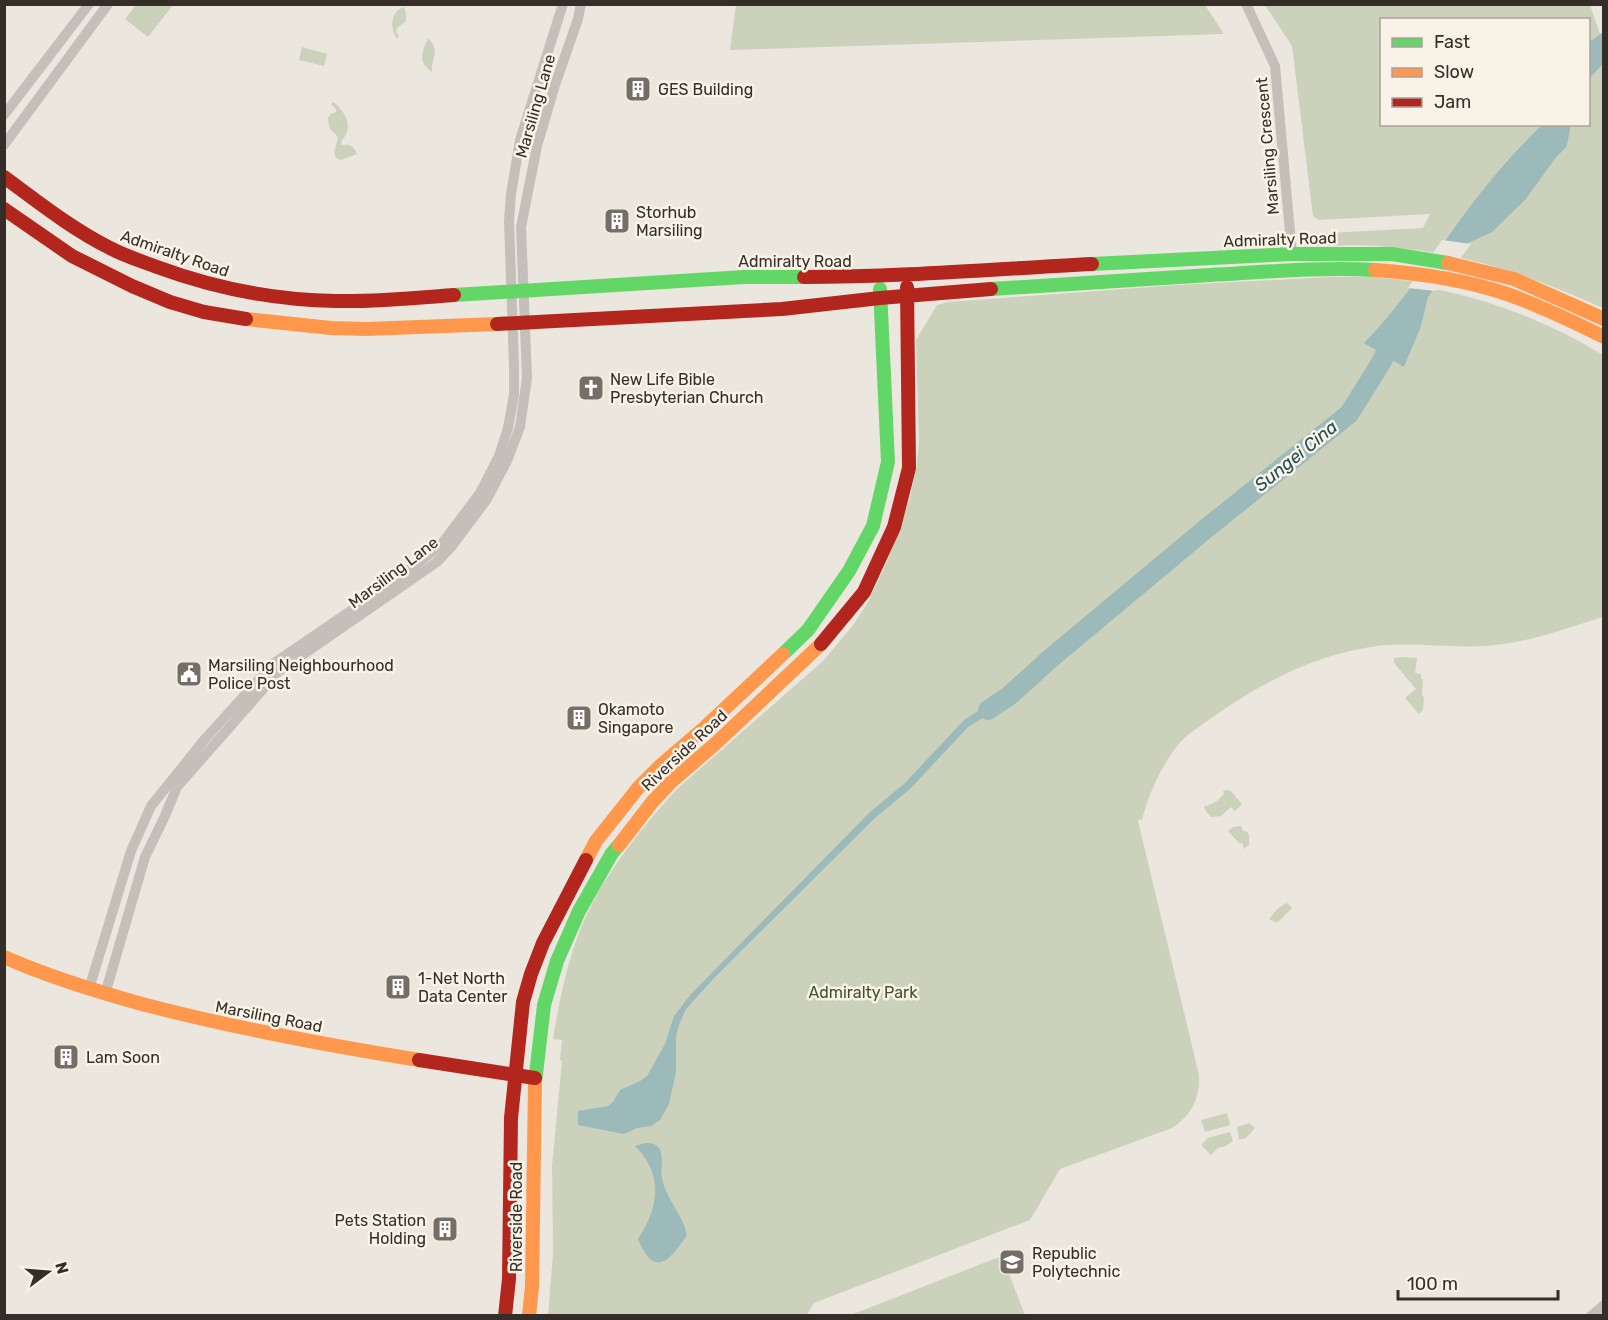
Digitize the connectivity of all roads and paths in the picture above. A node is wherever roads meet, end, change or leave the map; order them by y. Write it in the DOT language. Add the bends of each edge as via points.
graph roads {
  1 [pos="89,4"];
  2 [pos="108,4"];
  3 [pos="563,4"];
  4 [pos="581,4"];
  5 [pos="1246,4"];
  6 [pos="4,115"];
  7 [pos="4,145"];
  8 [pos="4,177"];
  9 [pos="4,209"];
  10 [pos="1292,254"];
  11 [pos="906,274"];
  12 [pos="879,276"];
  13 [pos="517,292"];
  14 [pos="908,296"];
  15 [pos="880,298"];
  16 [pos="1604,319"];
  17 [pos="518,322"];
  18 [pos="1604,337"];
  19 [pos="399,584"];
  20 [pos="4,957"];
  21 [pos="89,989"];
  22 [pos="105,994"];
  23 [pos="515,1075"];
  24 [pos="535,1078"];
  25 [pos="1604,1305"];
  26 [pos="505,1316"];
  27 [pos="529,1316"];
  28 [pos="1591,1316"];
  1 -- 6 [label="street"];
  2 -- 7 [label="street"];
  3 -- 13 [label="street, Marsiling Lane" via="516,158 509,221"];
  4 -- 13 [label="street, Marsiling Lane" via="537,146 521,227"];
  5 -- 10 [label="street, Marsiling Crescent" via="1275,66"];
  8 -- 13 [label="main road, Admiralty Road" via="109,248 206,284 326,302"];
  9 -- 17 [label="main road, Admiralty Road" via="99,270 170,302 204,312 331,328"];
  10 -- 11 [label="main road, Admiralty Road"];
  10 -- 16 [label="main road, Admiralty Road" via="1392,254 1456,264 1514,279"];
  11 -- 12 [label="main road, Admiralty Road"];
  11 -- 14 [label="main road, Riverside Road"];
  12 -- 13 [label="main road, Admiralty Road" via="744,278"];
  12 -- 15 [label="main road, Riverside Road"];
  13 -- 17 [label="street, Marsiling Lane"];
  14 -- 15 [label="main road, Admiralty Road"];
  14 -- 18 [label="main road, Admiralty Road" via="1296,270 1389,271 1446,278 1508,294"];
  14 -- 24 [label="main road, Riverside Road" via="909,468 894,527 864,592 823,642 672,781 612,853 579,911 557,961 544,1005"];
  15 -- 17 [label="main road, Admiralty Road" via="782,309"];
  15 -- 23 [label="main road, Riverside Road" via="888,462 873,526 849,571 808,630 661,765 596,841 531,974 523,1002"];
  17 -- 19 [label="street, Marsiling Lane" via="514,395 499,456 480,494 440,546"];
  19 -- 21 [label="street, Marsiling Lane" via="273,664 151,806 131,851"];
  19 -- 22 [label="street, Marsiling Lane" via="278,672 177,787 145,856"];
  20 -- 21 [label="main road, Marsiling Road"];
  21 -- 22 [label="main road, Marsiling Road"];
  22 -- 23 [label="main road, Marsiling Road" via="171,1012 344,1048"];
  23 -- 24 [label="main road, Marsiling Road"];
  23 -- 26 [label="main road, Riverside Road"];
  24 -- 27 [label="main road, Riverside Road"];
  25 -- 28 [label="street"];
}
